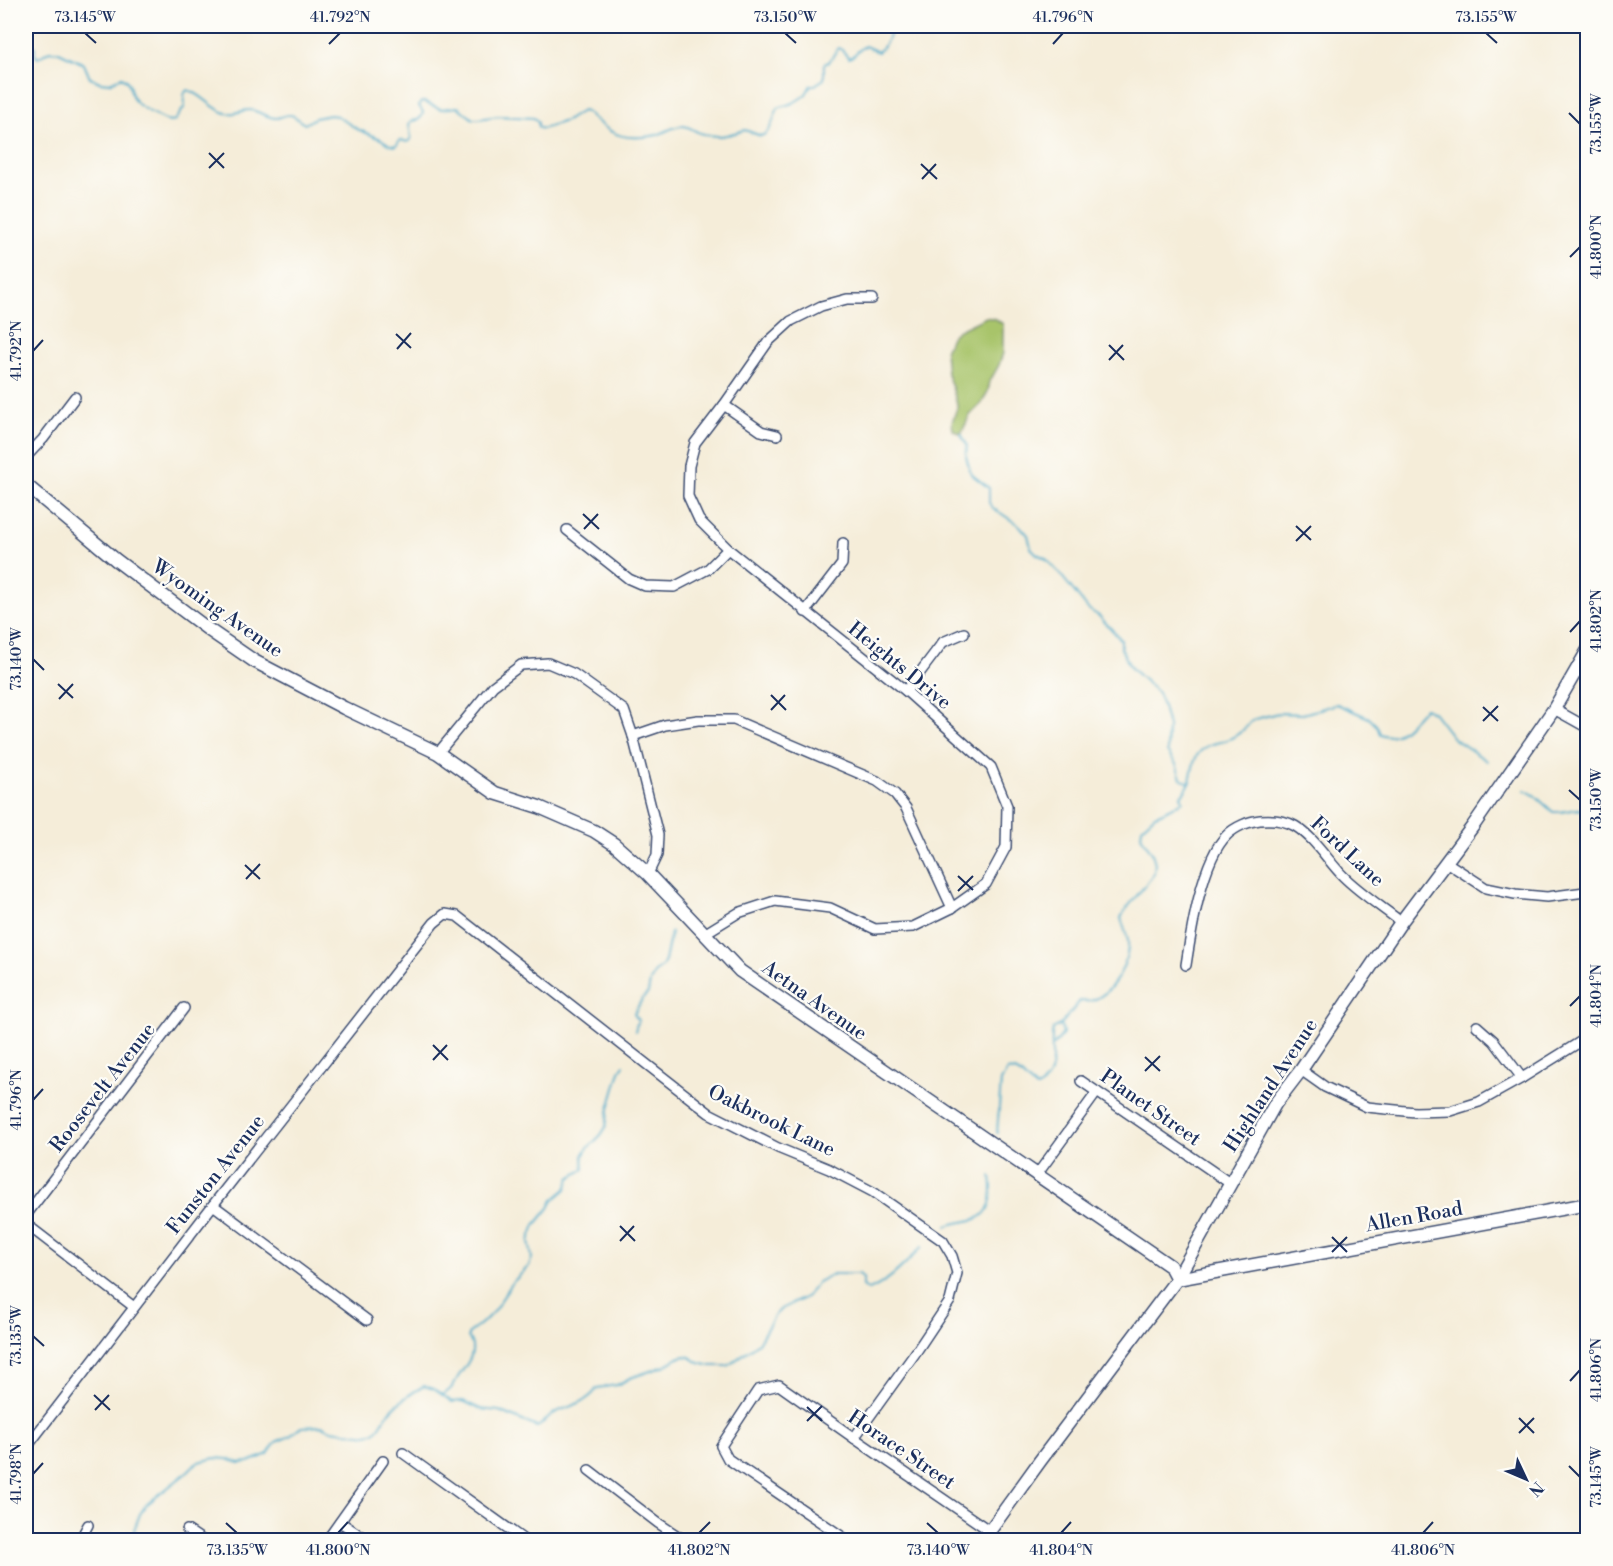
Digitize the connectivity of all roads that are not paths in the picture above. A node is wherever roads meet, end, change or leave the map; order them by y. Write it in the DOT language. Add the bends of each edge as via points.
graph roads {
  1 [pos="872,299"];
  2 [pos="75,397"];
  3 [pos="724,405"];
  4 [pos="777,435"];
  5 [pos="26,457"];
  6 [pos="26,485"];
  7 [pos="567,530"];
  8 [pos="843,543"];
  9 [pos="728,549"];
  10 [pos="805,612"];
  11 [pos="964,633"];
  12 [pos="1587,650"];
  13 [pos="906,691"];
  14 [pos="1554,709"];
  15 [pos="1587,728"];
  16 [pos="633,736"];
  17 [pos="438,753"];
  18 [pos="1446,862"];
  19 [pos="648,874"];
  20 [pos="1587,890"];
  21 [pos="952,908"];
  22 [pos="1401,922"];
  23 [pos="434,923"];
  24 [pos="704,934"];
  25 [pos="1186,966"];
  26 [pos="184,1008"];
  27 [pos="1477,1026"];
  28 [pos="1587,1036"];
  29 [pos="1301,1070"];
  30 [pos="1522,1078"];
  31 [pos="1081,1080"];
  32 [pos="1097,1092"];
  33 [pos="1036,1176"];
  34 [pos="1231,1184"];
  35 [pos="1587,1204"];
  36 [pos="213,1205"];
  37 [pos="26,1215"];
  38 [pos="26,1224"];
  39 [pos="1176,1279"];
  40 [pos="134,1307"];
  41 [pos="367,1320"];
  42 [pos="854,1438"];
  43 [pos="26,1448"];
  44 [pos="403,1453"];
  45 [pos="383,1461"];
  46 [pos="589,1470"];
  47 [pos="340,1522"];
  48 [pos="88,1525"];
  49 [pos="188,1530"];
  50 [pos="987,1536"];
  51 [pos="80,1540"];
  52 [pos="202,1540"];
  53 [pos="327,1540"];
  54 [pos="367,1540"];
  55 [pos="524,1540"];
  56 [pos="684,1540"];
  57 [pos="847,1540"];
  1 -- 3 [label="street, Heights Drive" via="848,299 821,306 791,321 768,342"];
  2 -- 5 [label="street"];
  3 -- 4 [label="street" via="761,431"];
  3 -- 9 [label="street, Heights Drive" via="695,443 688,496 699,520"];
  6 -- 17 [label="street, Wyoming Avenue" via="116,560 254,661"];
  7 -- 9 [label="street" via="629,579 645,586 674,587 708,569"];
  8 -- 10 [label="street" via="842,564"];
  9 -- 10 [label="street, Heights Drive"];
  10 -- 13 [label="street, Heights Drive"];
  11 -- 13 [label="street" via="944,642"];
  12 -- 14 [label="street, Highland Avenue"];
  13 -- 21 [label="street, Heights Drive" via="991,767 1007,806 1006,847 986,884"];
  14 -- 15 [label="street"];
  14 -- 18 [label="street, Highland Avenue"];
  16 -- 17 [label="street" via="624,710 574,674 548,663 521,665 493,686"];
  16 -- 19 [label="street" via="658,835 657,855"];
  16 -- 21 [label="street" via="665,725 734,720 877,781 906,808"];
  17 -- 19 [label="street, Aetna Avenue" via="495,793 594,831"];
  18 -- 20 [label="street" via="1495,891 1547,897"];
  18 -- 22 [label="street, Highland Avenue"];
  19 -- 24 [label="street, Aetna Avenue"];
  21 -- 24 [label="street, Heights Drive" via="914,927 875,929 830,908 776,901 738,913"];
  22 -- 25 [label="street, Ford Lane" via="1344,877 1295,826 1270,819 1255,821 1226,835 1211,857"];
  22 -- 29 [label="street, Highland Avenue"];
  23 -- 36 [label="street, Funston Avenue"];
  23 -- 42 [label="street, Oakbrook Lane" via="445,914 456,916 709,1113 873,1192 943,1241 957,1273 950,1301"];
  24 -- 33 [label="street, Aetna Avenue" via="740,971"];
  26 -- 37 [label="street, Roosevelt Avenue"];
  27 -- 30 [label="street" via="1494,1041"];
  28 -- 30 [label="street"];
  29 -- 30 [label="street" via="1325,1087 1367,1107 1415,1112 1450,1111 1479,1102"];
  29 -- 34 [label="street, Highland Avenue" via="1275,1104"];
  31 -- 32 [label="street, Planet Street"];
  32 -- 33 [label="street"];
  32 -- 34 [label="street, Planet Street"];
  33 -- 39 [label="street, Aetna Avenue" via="1170,1266"];
  34 -- 39 [label="street, Highland Avenue"];
  35 -- 39 [label="street, Allen Road"];
  36 -- 40 [label="street, Funston Avenue"];
  36 -- 41 [label="street"];
  38 -- 40 [label="street"];
  39 -- 50 [label="street, Highland Avenue"];
  40 -- 43 [label="street, Funston Avenue"];
  42 -- 50 [label="street, Horace Street"];
  42 -- 57 [label="street, Horace Street" via="779,1385 758,1390 721,1446 728,1459"];
  44 -- 55 [label="street"];
  45 -- 47 [label="street"];
  46 -- 56 [label="street"];
  47 -- 53 [label="street"];
  47 -- 54 [label="street"];
  48 -- 51 [label="street"];
  49 -- 52 [label="street"];
}
